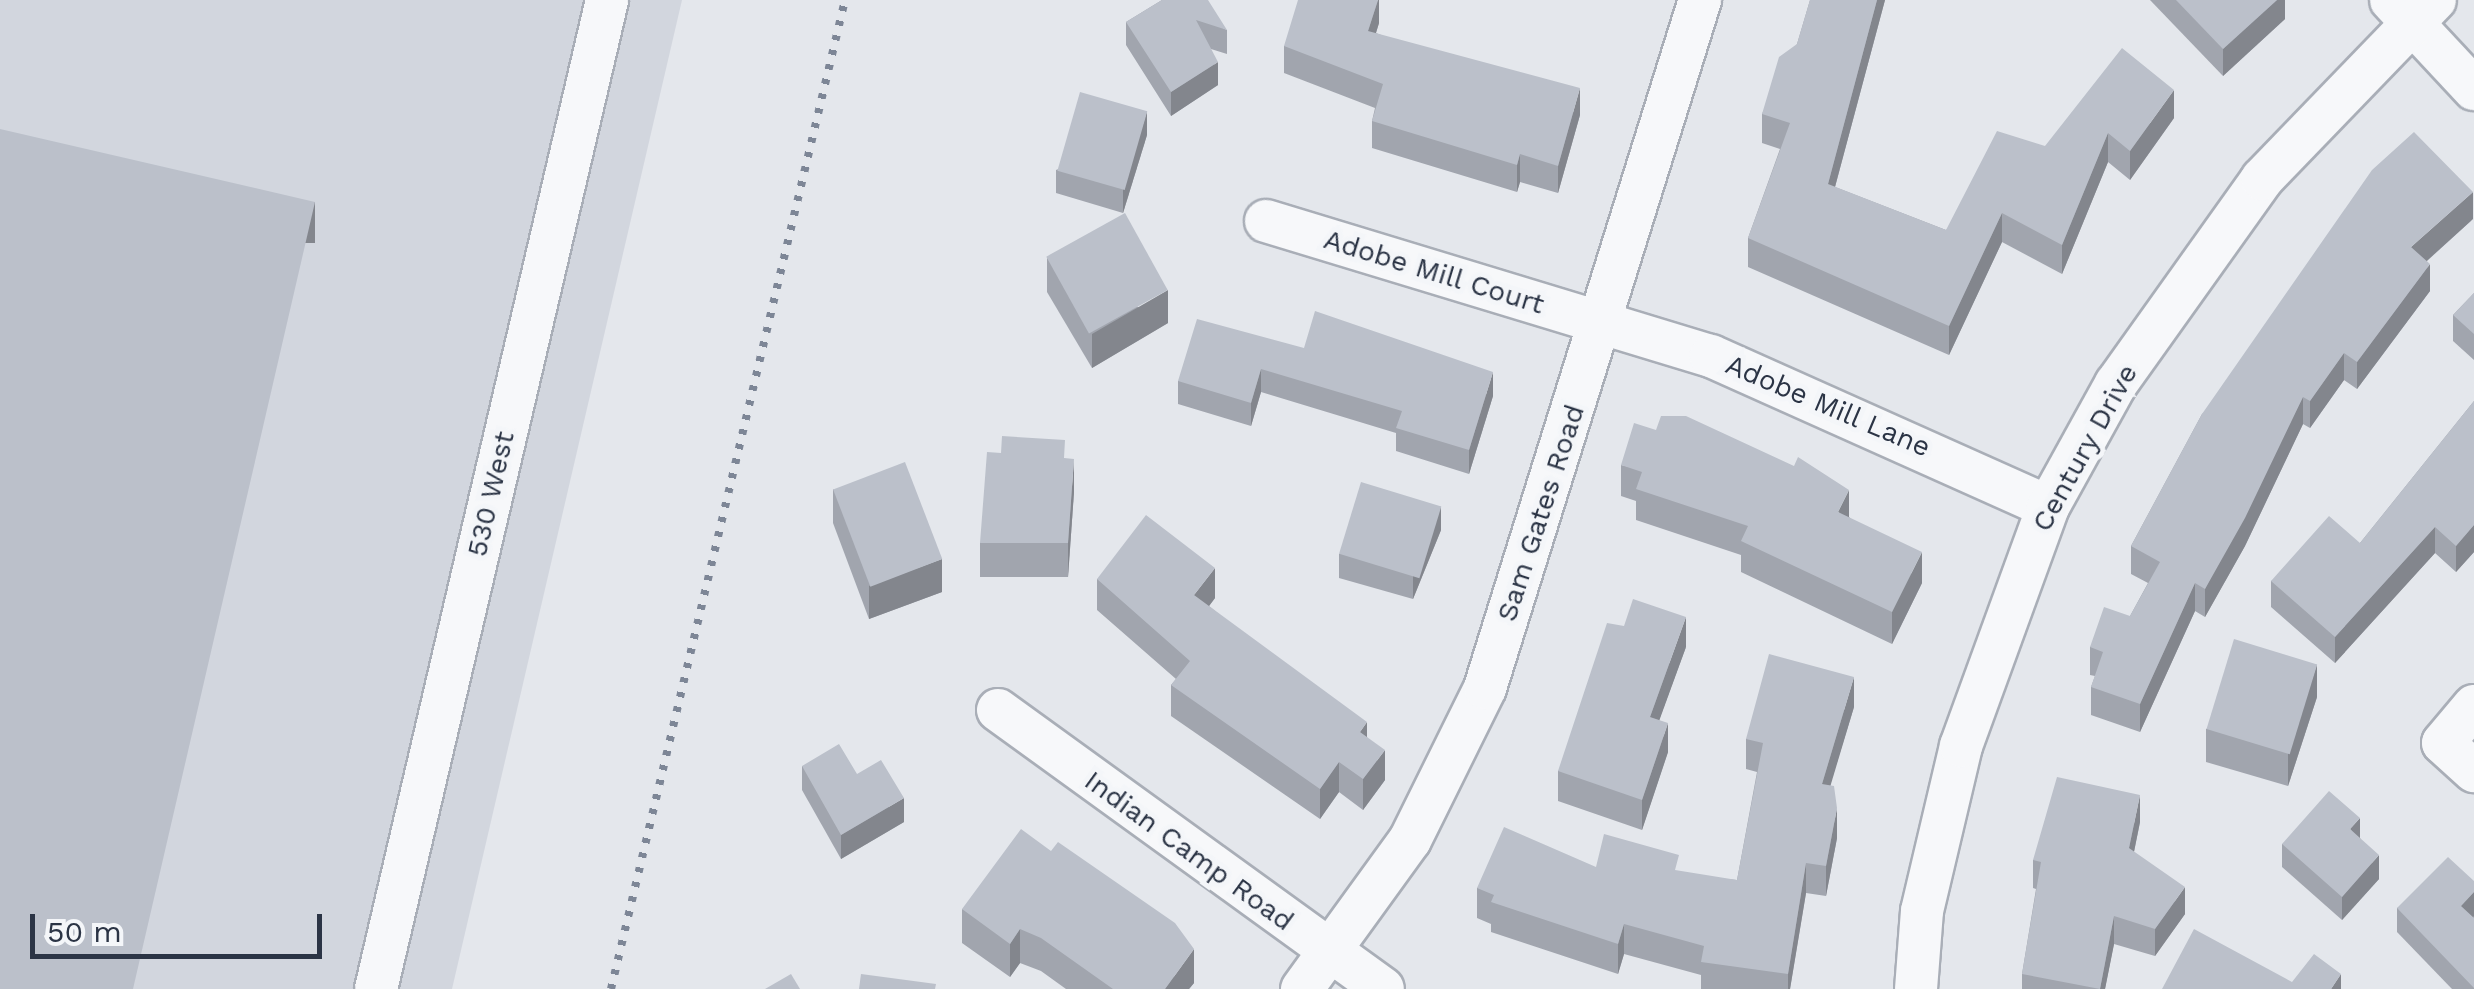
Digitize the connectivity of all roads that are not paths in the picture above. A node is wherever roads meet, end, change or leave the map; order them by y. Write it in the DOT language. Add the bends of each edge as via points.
graph roads {
  1 [pos="607,0"];
  2 [pos="1700,0"];
  3 [pos="2412,7"];
  4 [pos="2474,90"];
  5 [pos="1266,221"];
  6 [pos="1602,323"];
  7 [pos="2048,506"];
  8 [pos="2474,706"];
  9 [pos="998,710"];
  10 [pos="2458,756"];
  11 [pos="1328,953"];
  12 [pos="376,989"];
  13 [pos="1302,989"];
  14 [pos="1382,989"];
  15 [pos="1916,989"];
  1 -- 12 [label="street, 530 West"];
  2 -- 6 [label="street, Sam Gates Road"];
  3 -- 4 [label="street"];
  3 -- 7 [label="street, Century Drive" via="2262,180 2195,269"];
  5 -- 6 [label="street, Adobe Mill Court"];
  6 -- 7 [label="street, Adobe Mill Lane" via="1807,392"];
  6 -- 11 [label="street, Sam Gates Road" via="1453,767"];
  7 -- 15 [label="street, Century Drive" via="1960,746 1922,911"];
  8 -- 10 [label="street"];
  9 -- 11 [label="street, Indian Camp Road"];
  11 -- 13 [label="street, Sam Gates Road"];
  11 -- 14 [label="street, Indian Camp Road"];
}
